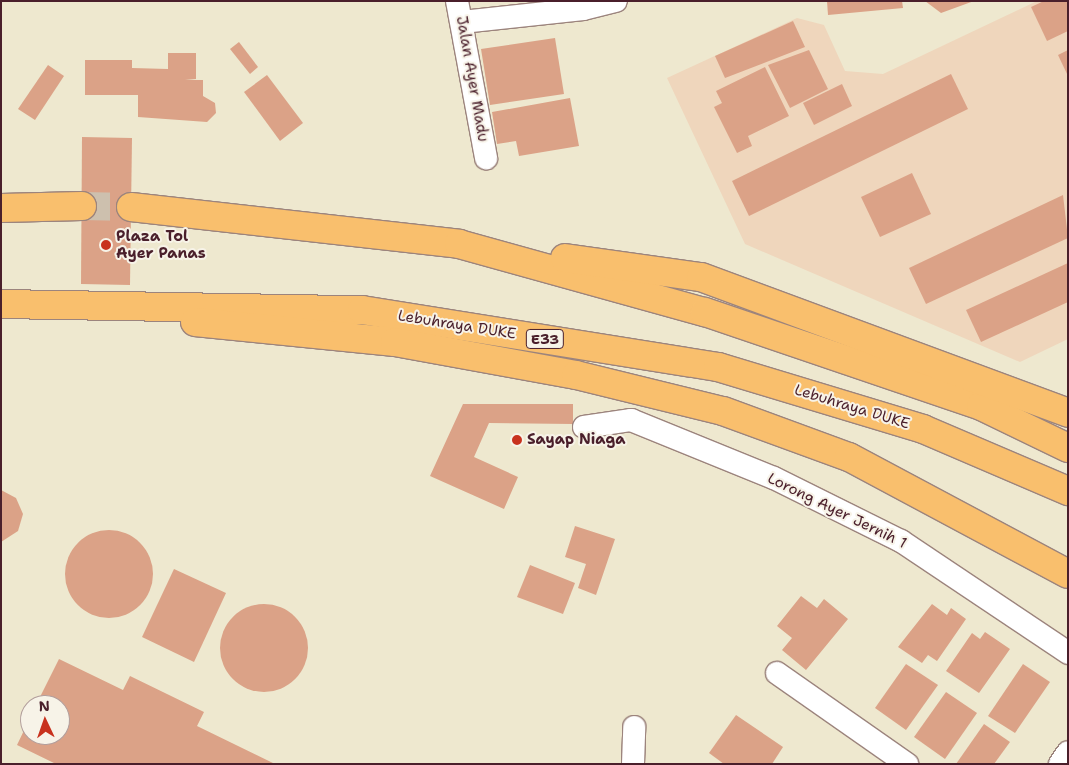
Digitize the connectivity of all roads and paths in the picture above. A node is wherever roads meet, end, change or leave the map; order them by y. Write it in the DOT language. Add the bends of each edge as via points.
graph roads {
  1 [pos="616,1"];
  2 [pos="460,12"];
  3 [pos="486,158"];
  4 [pos="82,206"];
  5 [pos="131,206"];
  6 [pos="1,208"];
  7 [pos="459,244"];
  8 [pos="1,304"];
  9 [pos="101,307"];
  10 [pos="1068,413"];
  11 [pos="584,427"];
  12 [pos="1068,448"];
  13 [pos="1068,491"];
  14 [pos="1068,574"];
  15 [pos="1068,654"];
  16 [pos="777,673"];
  17 [pos="634,727"];
  18 [pos="1068,752"];
  19 [pos="633,764"];
  20 [pos="907,764"];
  21 [pos="1060,764"];
  1 -- 2 [label="street" via="583,10"];
  2 -- 3 [label="street, Jalan Ayer Madu"];
  4 -- 6 [label="highway"];
  5 -- 7 [label="highway"];
  7 -- 10 [label="highway" via="701,277"];
  7 -- 12 [label="highway" via="704,312 981,406"];
  8 -- 9 [label="highway, Lebuhraya DUKE / E33"];
  9 -- 13 [label="highway, Lebuhraya DUKE / E33" via="362,310 718,367 924,429"];
  9 -- 14 [label="highway" via="244,330 396,342 576,374 723,412 849,457"];
  11 -- 15 [label="street, Lorong Ayer Jernih 1" via="631,420 774,478 902,541"];
  16 -- 20 [label="street"];
  17 -- 19 [label="street"];
  18 -- 21 [label="street"];
}
